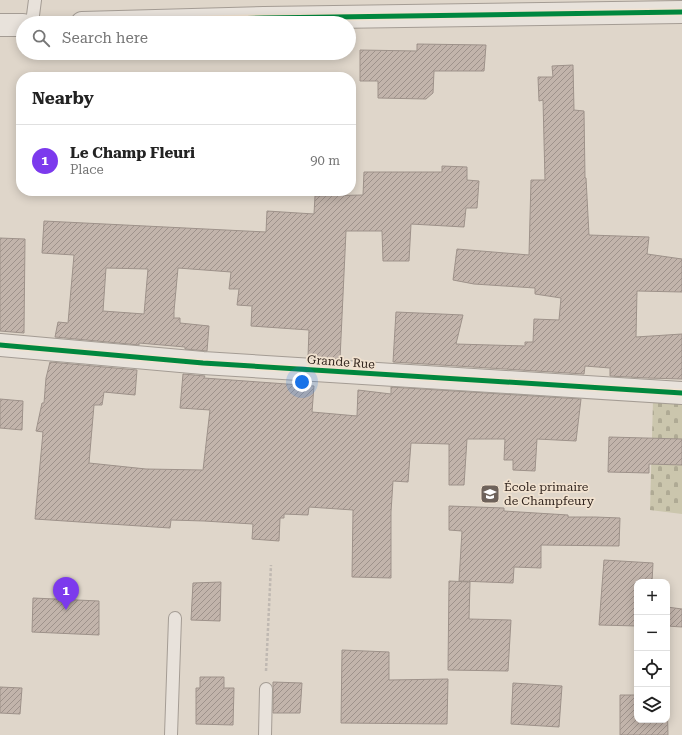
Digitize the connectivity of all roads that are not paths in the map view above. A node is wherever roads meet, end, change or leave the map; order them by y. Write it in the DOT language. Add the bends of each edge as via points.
graph roads {
  1 [pos="35,0"];
  2 [pos="567,7"];
  3 [pos="682,12"];
  4 [pos="33,16"];
  5 [pos="319,16"];
  6 [pos="0,25"];
  7 [pos="16,25"];
  8 [pos="0,345"];
  9 [pos="682,393"];
  10 [pos="175,618"];
  11 [pos="266,689"];
  12 [pos="172,735"];
  13 [pos="265,735"];
  1 -- 4 [label="lane"];
  2 -- 3 [label="street"];
  2 -- 5 [label="street"];
  6 -- 7 [label="street"];
  8 -- 9 [label="street, Grande Rue" via="203,363"];
  10 -- 12 [label="lane"];
  11 -- 13 [label="lane"];
}
